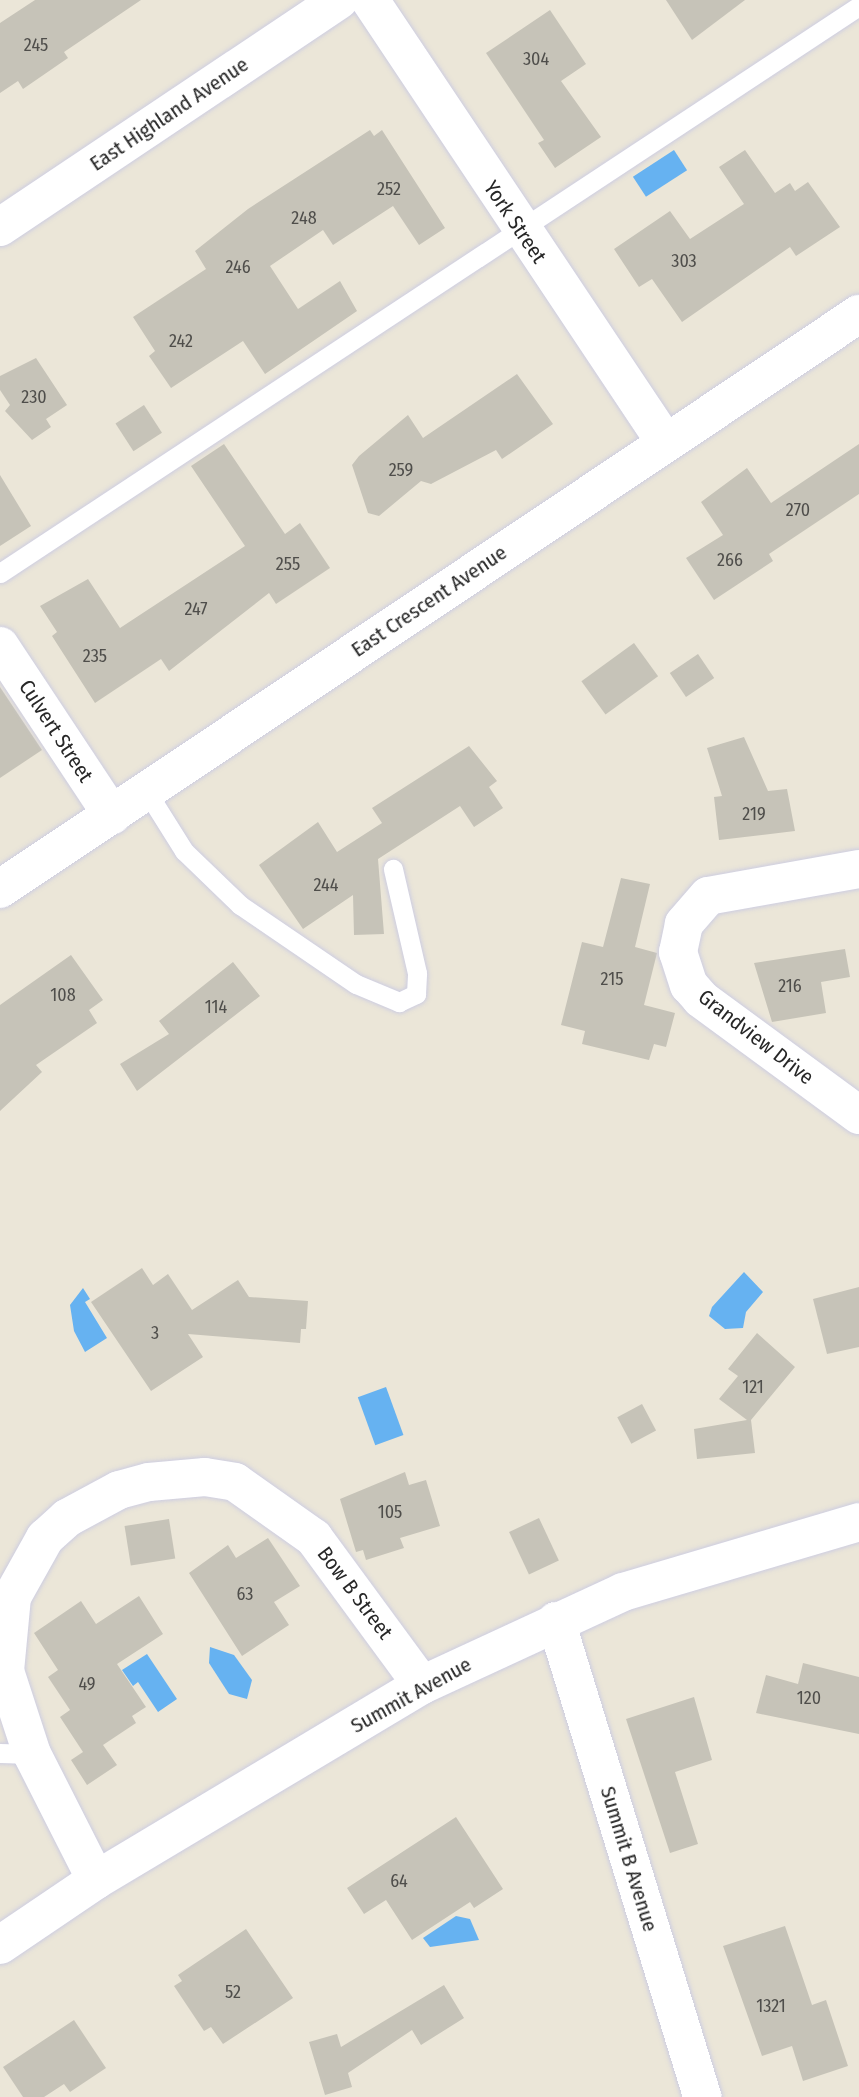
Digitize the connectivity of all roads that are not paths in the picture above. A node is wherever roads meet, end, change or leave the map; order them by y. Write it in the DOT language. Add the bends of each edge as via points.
graph roads {
  1 [pos="338,0"];
  2 [pos="370,0"];
  3 [pos="859,6"];
  4 [pos="0,228"];
  5 [pos="520,231"];
  6 [pos="859,314"];
  7 [pos="665,442"];
  8 [pos="0,573"];
  9 [pos="0,646"];
  10 [pos="146,792"];
  11 [pos="112,816"];
  12 [pos="393,869"];
  13 [pos="859,869"];
  14 [pos="0,889"];
  15 [pos="859,1115"];
  16 [pos="859,1522"];
  17 [pos="556,1621"];
  18 [pos="422,1685"];
  19 [pos="16,1753"];
  20 [pos="96,1880"];
  21 [pos="0,1945"];
  22 [pos="702,2097"];
  1 -- 4 [label="street, East Highland Avenue"];
  2 -- 5 [label="street, York Street"];
  3 -- 5 [label="lane"];
  5 -- 7 [label="street, York Street"];
  5 -- 8 [label="lane"];
  6 -- 7 [label="street, East Crescent Avenue"];
  7 -- 10 [label="street, East Crescent Avenue"];
  9 -- 11 [label="street, Culvert Street"];
  10 -- 11 [label="street, East Crescent Avenue"];
  10 -- 12 [label="lane" via="184,851 240,905 356,984 399,1002 416,994 417,974"];
  11 -- 14 [label="street, East Crescent Avenue"];
  13 -- 15 [label="street, Grandview Drive" via="708,896 684,924 678,952 689,985 701,999"];
  16 -- 17 [label="street, Summit Avenue" via="623,1592"];
  17 -- 18 [label="street, Summit Avenue"];
  17 -- 22 [label="street, Summit B Avenue"];
  18 -- 19 [label="street, Bow B Street" via="338,1566 264,1499 235,1482 205,1477 149,1482 119,1490 67,1518 45,1538 24,1570 5,1631 5,1671"];
  18 -- 20 [label="street, Summit Avenue"];
  19 -- 20 [label="street, Bow B Street"];
  20 -- 21 [label="street, Summit Avenue"];
}
